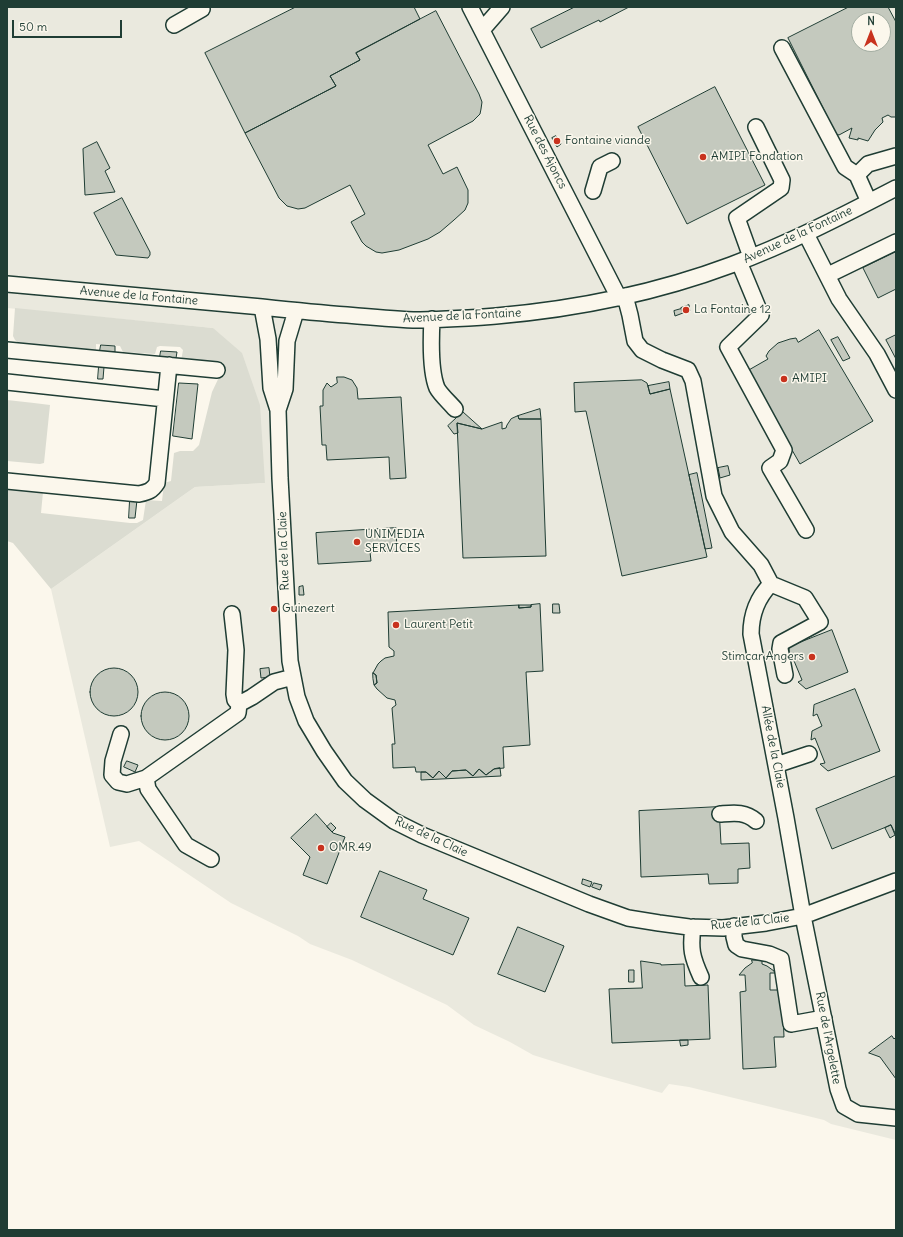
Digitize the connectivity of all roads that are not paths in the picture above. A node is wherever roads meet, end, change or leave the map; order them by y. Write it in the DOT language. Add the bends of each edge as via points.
graph roads {
  1 [pos="201,7"];
  2 [pos="470,7"];
  3 [pos="502,7"];
  4 [pos="174,25"];
  5 [pos="482,30"];
  6 [pos="782,48"];
  7 [pos="756,127"];
  8 [pos="896,156"];
  9 [pos="612,161"];
  10 [pos="857,175"];
  11 [pos="896,188"];
  12 [pos="570,202"];
  13 [pos="869,202"];
  14 [pos="806,234"];
  15 [pos="896,242"];
  16 [pos="745,260"];
  17 [pos="828,275"];
  18 [pos="7,284"];
  19 [pos="622,297"];
  20 [pos="262,307"];
  21 [pos="296,311"];
  22 [pos="432,319"];
  23 [pos="7,350"];
  24 [pos="169,365"];
  25 [pos="217,370"];
  26 [pos="7,382"];
  27 [pos="896,390"];
  28 [pos="165,399"];
  29 [pos="455,409"];
  30 [pos="278,410"];
  31 [pos="7,481"];
  32 [pos="806,530"];
  33 [pos="772,584"];
  34 [pos="232,614"];
  35 [pos="293,677"];
  36 [pos="760,684"];
  37 [pos="239,704"];
  38 [pos="121,734"];
  39 [pos="809,754"];
  40 [pos="776,765"];
  41 [pos="146,778"];
  42 [pos="720,814"];
  43 [pos="756,820"];
  44 [pos="211,859"];
  45 [pos="896,882"];
  46 [pos="803,916"];
  47 [pos="734,926"];
  48 [pos="693,927"];
  49 [pos="701,977"];
  50 [pos="824,1018"];
  51 [pos="896,1118"];
  1 -- 4 [label="street" via="202,9"];
  2 -- 5 [label="street, Rue des Ajoncs"];
  3 -- 5 [label="street"];
  5 -- 12 [label="street, Rue des Ajoncs"];
  6 -- 10 [label="street" via="845,167"];
  7 -- 16 [label="street" via="782,180 781,188 737,218"];
  8 -- 10 [label="street" via="868,164"];
  9 -- 12 [label="street" via="600,167 597,194"];
  10 -- 13 [label="street"];
  11 -- 13 [label="street, Avenue de la Fontaine"];
  12 -- 19 [label="street, Rue des Ajoncs"];
  13 -- 14 [label="street, Avenue de la Fontaine"];
  14 -- 16 [label="street, Avenue de la Fontaine"];
  14 -- 17 [label="street"];
  15 -- 17 [label="street"];
  16 -- 19 [label="street, Avenue de la Fontaine" via="696,277"];
  16 -- 32 [label="street" via="761,315 728,347 784,450 780,461 770,468"];
  17 -- 27 [label="street" via="839,299 877,354"];
  18 -- 20 [label="street, Avenue de la Fontaine"];
  19 -- 22 [label="street, Avenue de la Fontaine" via="527,313"];
  19 -- 33 [label="street, Rue des Ajoncs" via="630,315 634,341 642,350 688,370 693,381 714,496 732,532 761,565"];
  20 -- 21 [label="street, Avenue de la Fontaine"];
  20 -- 30 [label="street, Rue de la Claie" via="268,339 271,388"];
  21 -- 22 [label="street, Avenue de la Fontaine" via="413,320"];
  21 -- 30 [label="street, Rue de la Claie" via="287,341 285,389"];
  22 -- 29 [label="street" via="431,353 434,374 438,388"];
  23 -- 24 [label="street"];
  24 -- 25 [label="street"];
  24 -- 28 [label="street"];
  26 -- 28 [label="street"];
  28 -- 31 [label="street" via="157,483 154,488 139,494"];
  30 -- 35 [label="street, Rue de la Claie" via="287,622"];
  33 -- 36 [label="street, Allée de la Claie" via="765,590 756,606 751,624"];
  33 -- 36 [label="street" via="805,598 820,622 781,643 780,649 788,675"];
  34 -- 37 [label="street" via="236,650 234,694"];
  35 -- 37 [label="street" via="274,682"];
  35 -- 48 [label="street, Rue de la Claie" via="306,720 345,781 365,800 394,821 422,835 628,918"];
  36 -- 40 [label="street, Allée de la Claie"];
  37 -- 41 [label="street" via="238,713"];
  38 -- 41 [label="street" via="112,761 112,775 118,782 127,784"];
  39 -- 40 [label="street"];
  40 -- 46 [label="street, Allée de la Claie"];
  41 -- 44 [label="street" via="148,789 186,845"];
  42 -- 43 [label="street" via="741,813"];
  45 -- 46 [label="street, Rue de la Claie"];
  46 -- 47 [label="street, Rue de la Claie"];
  46 -- 50 [label="street, Rue de l'Argelette"];
  47 -- 48 [label="street, Rue de la Claie"];
  47 -- 50 [label="street" via="736,945 742,949 781,959 791,1024"];
  48 -- 49 [label="street" via="693,959"];
  50 -- 51 [label="street, Rue de l'Argelette" via="838,1089 844,1106 858,1114"];
}
